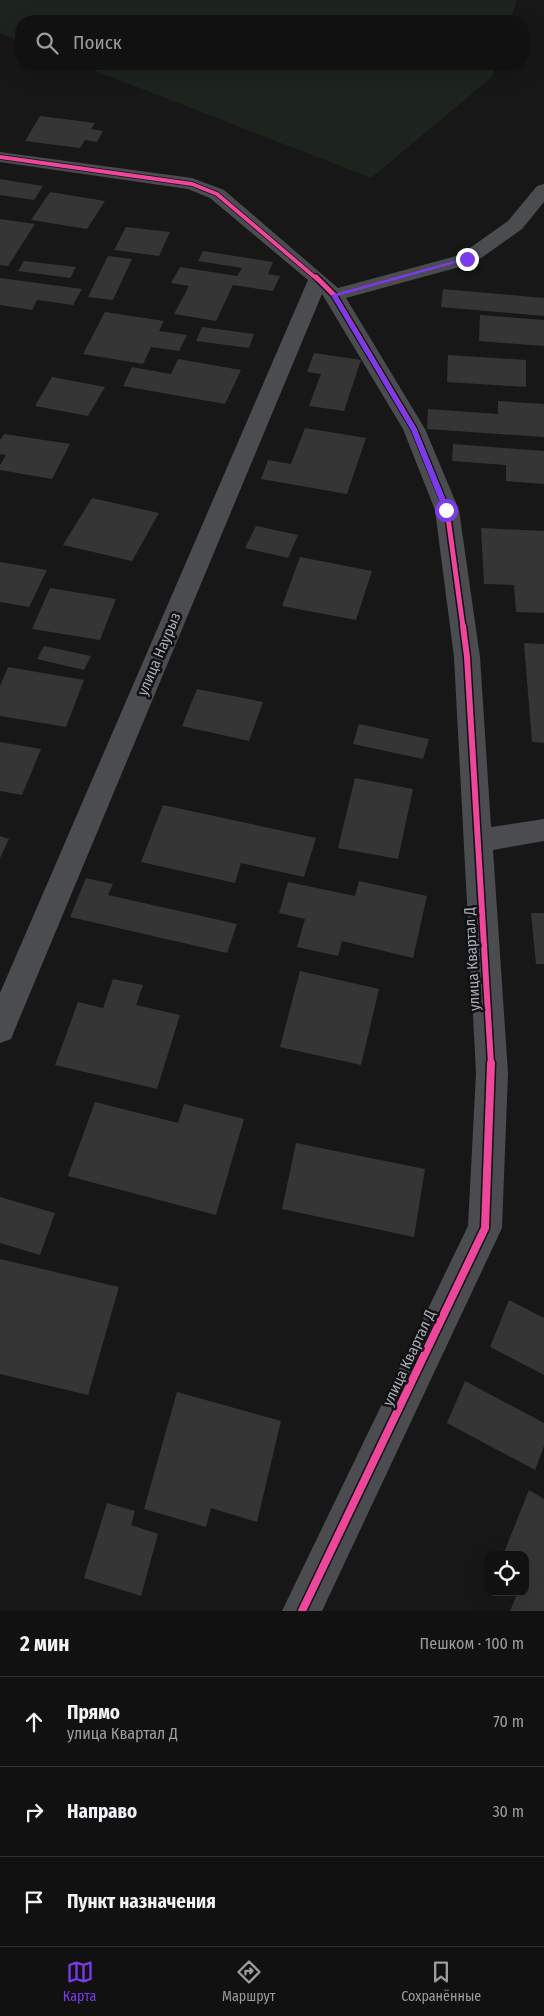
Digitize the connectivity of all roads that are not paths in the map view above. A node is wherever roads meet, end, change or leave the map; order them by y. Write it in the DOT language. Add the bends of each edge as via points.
graph roads {
  1 [pos="0,157"];
  2 [pos="544,190"];
  3 [pos="326,287"];
  4 [pos="544,830"];
  5 [pos="478,841"];
  6 [pos="0,1029"];
  7 [pos="302,1611"];
  1 -- 3 [label="street, улица Квартал Д" via="192,184 217,194"];
  2 -- 3 [label="street" via="515,225 467,259"];
  3 -- 5 [label="street, улица Квартал Д" via="414,430 446,510 467,657"];
  3 -- 6 [label="street, улица Наурыз"];
  4 -- 5 [label="street"];
  5 -- 7 [label="street, улица Квартал Д" via="492,1073 485,1228"];
}
